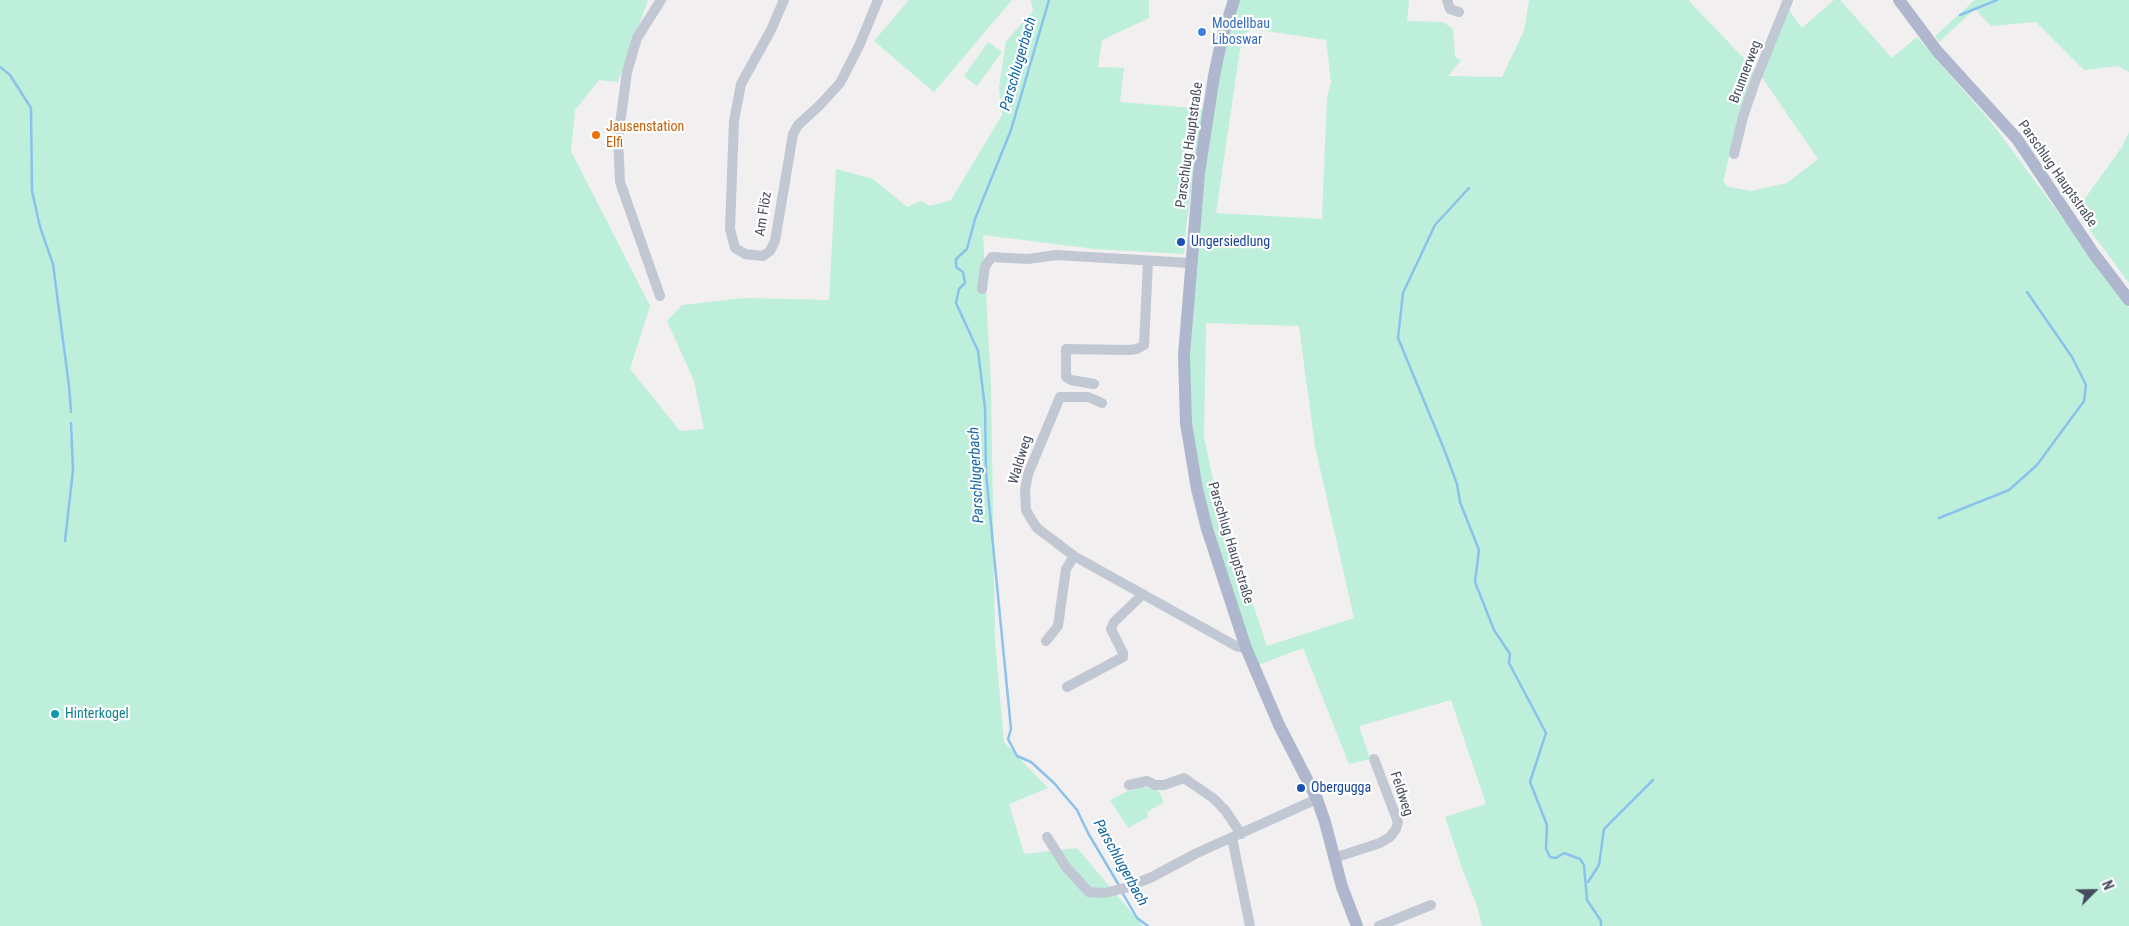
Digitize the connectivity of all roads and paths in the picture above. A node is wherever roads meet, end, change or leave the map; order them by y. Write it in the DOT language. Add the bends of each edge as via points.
graph roads {
  1 [pos="661,0"];
  2 [pos="784,0"];
  3 [pos="878,0"];
  4 [pos="1234,0"];
  5 [pos="1447,0"];
  6 [pos="1788,0"];
  7 [pos="1900,0"];
  8 [pos="1459,12"];
  9 [pos="1734,154"];
  10 [pos="1148,261"];
  11 [pos="1190,263"];
  12 [pos="982,289"];
  13 [pos="660,296"];
  14 [pos="2129,300"];
  15 [pos="1094,384"];
  16 [pos="1102,403"];
  17 [pos="1074,556"];
  18 [pos="1143,594"];
  19 [pos="1046,641"];
  20 [pos="1246,648"];
  21 [pos="1067,687"];
  22 [pos="1374,759"];
  23 [pos="1129,786"];
  24 [pos="1317,799"];
  25 [pos="1237,836"];
  26 [pos="1047,837"];
  27 [pos="1334,858"];
  28 [pos="1431,905"];
  29 [pos="1250,926"];
  30 [pos="1357,926"];
  31 [pos="1379,926"];
  1 -- 13 [label="street" via="635,46 627,72 618,139 620,182"];
  2 -- 3 [label="street, Am Flöz" via="741,84 734,121 730,229 735,248 745,254 763,256 770,251 775,241 792,134 840,83"];
  4 -- 11 [label="main road, Parschlug Hauptstraße" via="1214,76"];
  5 -- 8 [label="street" via="1450,9"];
  6 -- 9 [label="street, Brunnerweg" via="1756,79"];
  7 -- 14 [label="main road, Parschlug Hauptstraße" via="1937,51 2016,139"];
  10 -- 11 [label="street"];
  10 -- 12 [label="street" via="1056,255 1028,259 992,257 984,266"];
  10 -- 15 [label="street" via="1144,345 1130,350 1066,349 1066,377"];
  11 -- 20 [label="main road, Parschlug Hauptstraße" via="1184,355 1186,423 1207,529"];
  16 -- 17 [label="street, Waldweg" via="1088,397 1060,397 1036,450 1025,490 1026,510 1037,528"];
  17 -- 18 [label="street, Waldweg"];
  17 -- 19 [label="street" via="1066,569 1058,626"];
  18 -- 20 [label="street, Waldweg" via="1236,646"];
  18 -- 21 [label="street" via="1114,622 1111,629 1123,657"];
  20 -- 24 [label="main road, Parschlug Hauptstraße" via="1279,725"];
  22 -- 27 [label="street, Feldweg" via="1398,822 1396,829 1380,843"];
  23 -- 25 [label="street" via="1147,781 1164,785 1184,778 1225,810"];
  24 -- 25 [label="street"];
  24 -- 27 [label="main road, Parschlug Hauptstraße"];
  25 -- 26 [label="street" via="1121,889 1104,893 1089,892 1066,867"];
  25 -- 29 [label="street"];
  27 -- 30 [label="main road, Parschlug Hauptstraße"];
  28 -- 31 [label="street"];
}
